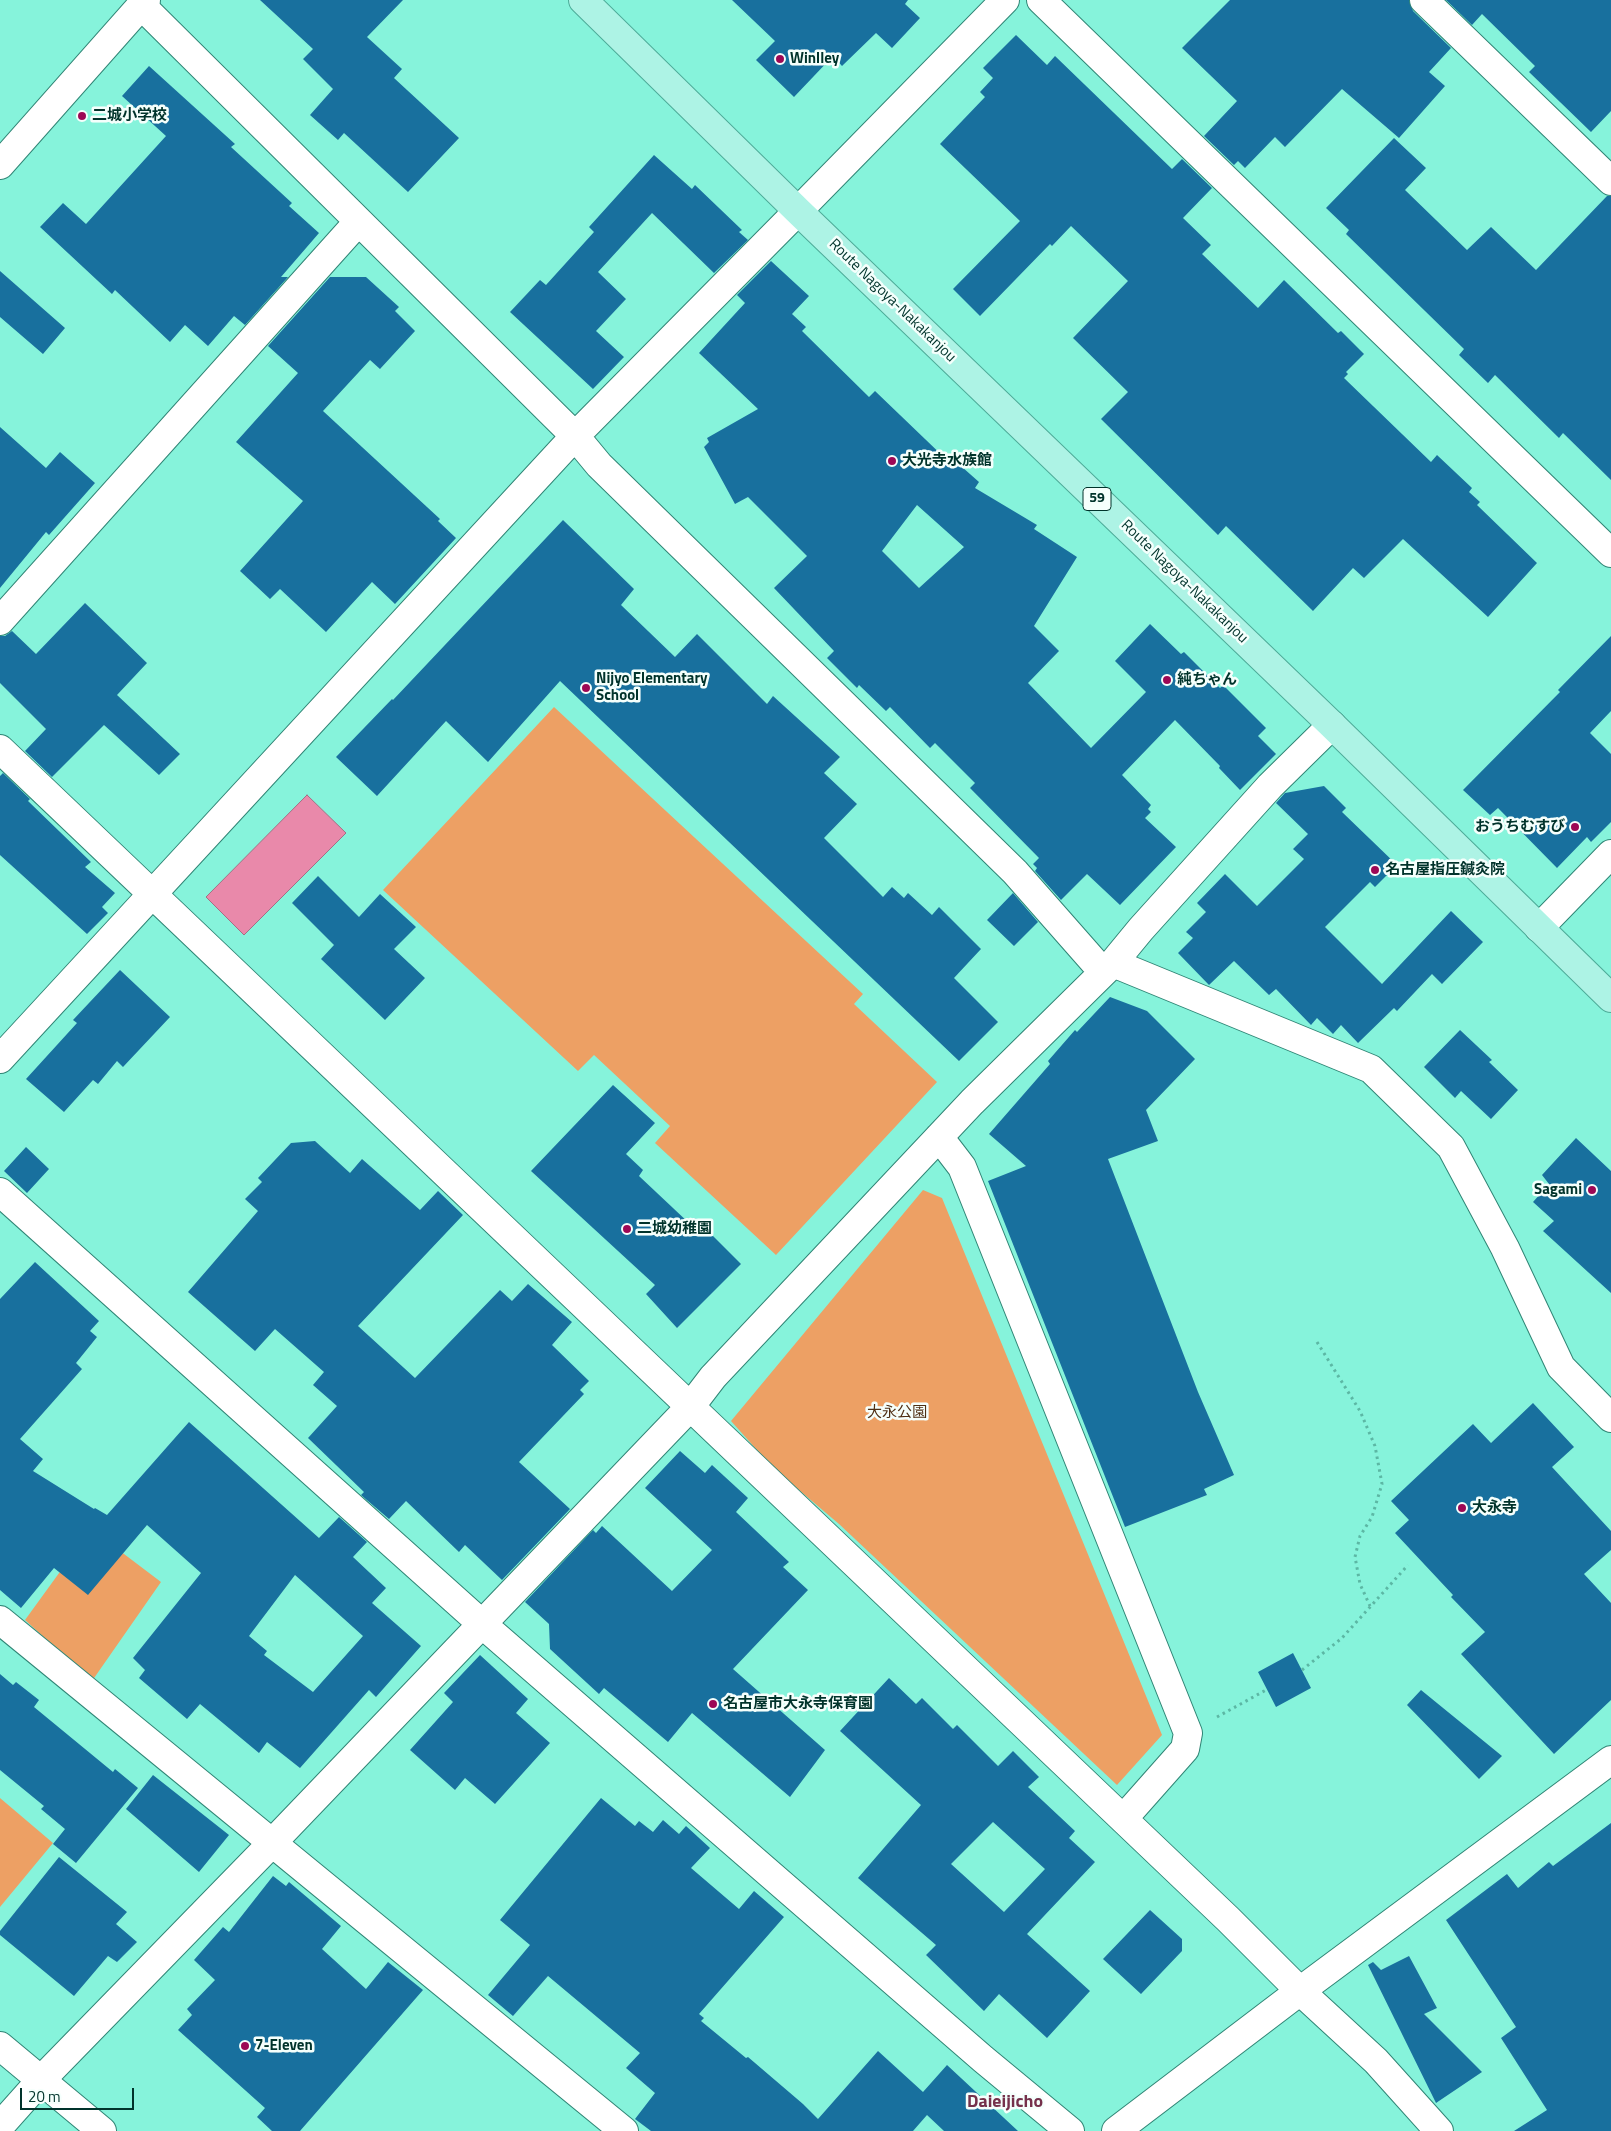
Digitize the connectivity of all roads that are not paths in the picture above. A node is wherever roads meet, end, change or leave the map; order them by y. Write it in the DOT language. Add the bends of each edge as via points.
graph roads {
  1 [pos="583,0"];
  2 [pos="1004,0"];
  3 [pos="1041,0"];
  4 [pos="1424,0"];
  5 [pos="143,3"];
  6 [pos="2,159"];
  7 [pos="1611,180"];
  8 [pos="798,211"];
  9 [pos="358,222"];
  10 [pos="575,436"];
  11 [pos="1611,553"];
  12 [pos="0,620"];
  13 [pos="1332,725"];
  14 [pos="0,749"];
  15 [pos="1611,854"];
  16 [pos="152,894"];
  17 [pos="1539,928"];
  18 [pos="1108,967"];
  19 [pos="1611,998"];
  20 [pos="0,1059"];
  21 [pos="939,1137"];
  22 [pos="0,1192"];
  23 [pos="690,1407"];
  24 [pos="1611,1418"];
  25 [pos="0,1620"];
  26 [pos="482,1624"];
  27 [pos="1611,1760"];
  28 [pos="1123,1819"];
  29 [pos="272,1844"];
  30 [pos="1300,1991"];
  31 [pos="0,2046"];
  32 [pos="40,2080"];
  33 [pos="0,2126"];
  34 [pos="102,2131"];
  35 [pos="624,2131"];
  36 [pos="1070,2131"];
  37 [pos="1116,2131"];
  38 [pos="1439,2131"];
  1 -- 8 [label="main road, Route Nagoya-Nakakanjou / 59"];
  2 -- 8 [label="street"];
  3 -- 11 [label="street"];
  4 -- 7 [label="street"];
  5 -- 6 [label="street"];
  5 -- 9 [label="street"];
  8 -- 10 [label="street"];
  8 -- 13 [label="main road, Route Nagoya-Nakakanjou / 59"];
  9 -- 10 [label="street"];
  9 -- 12 [label="street"];
  10 -- 16 [label="street"];
  10 -- 18 [label="street" via="599,464"];
  13 -- 17 [label="main road, Route Nagoya-Nakakanjou / 59"];
  13 -- 18 [label="street" via="1270,786"];
  14 -- 16 [label="street"];
  15 -- 17 [label="street"];
  16 -- 20 [label="street"];
  16 -- 23 [label="street"];
  17 -- 19 [label="main road, Route Nagoya-Nakakanjou / 59"];
  18 -- 21 [label="street"];
  18 -- 24 [label="street" via="1371,1069 1451,1147 1506,1248 1562,1367"];
  21 -- 23 [label="street" via="713,1378"];
  21 -- 28 [label="street" via="962,1167 1188,1734 1185,1749"];
  22 -- 26 [label="street"];
  23 -- 26 [label="street"];
  23 -- 28 [label="street"];
  25 -- 29 [label="street"];
  26 -- 29 [label="street"];
  26 -- 36 [label="street"];
  27 -- 30 [label="street"];
  28 -- 30 [label="street"];
  29 -- 32 [label="street"];
  29 -- 35 [label="street"];
  30 -- 37 [label="street"];
  30 -- 38 [label="street" via="1376,2061"];
  31 -- 32 [label="street"];
  32 -- 33 [label="street"];
  32 -- 34 [label="street"];
}
